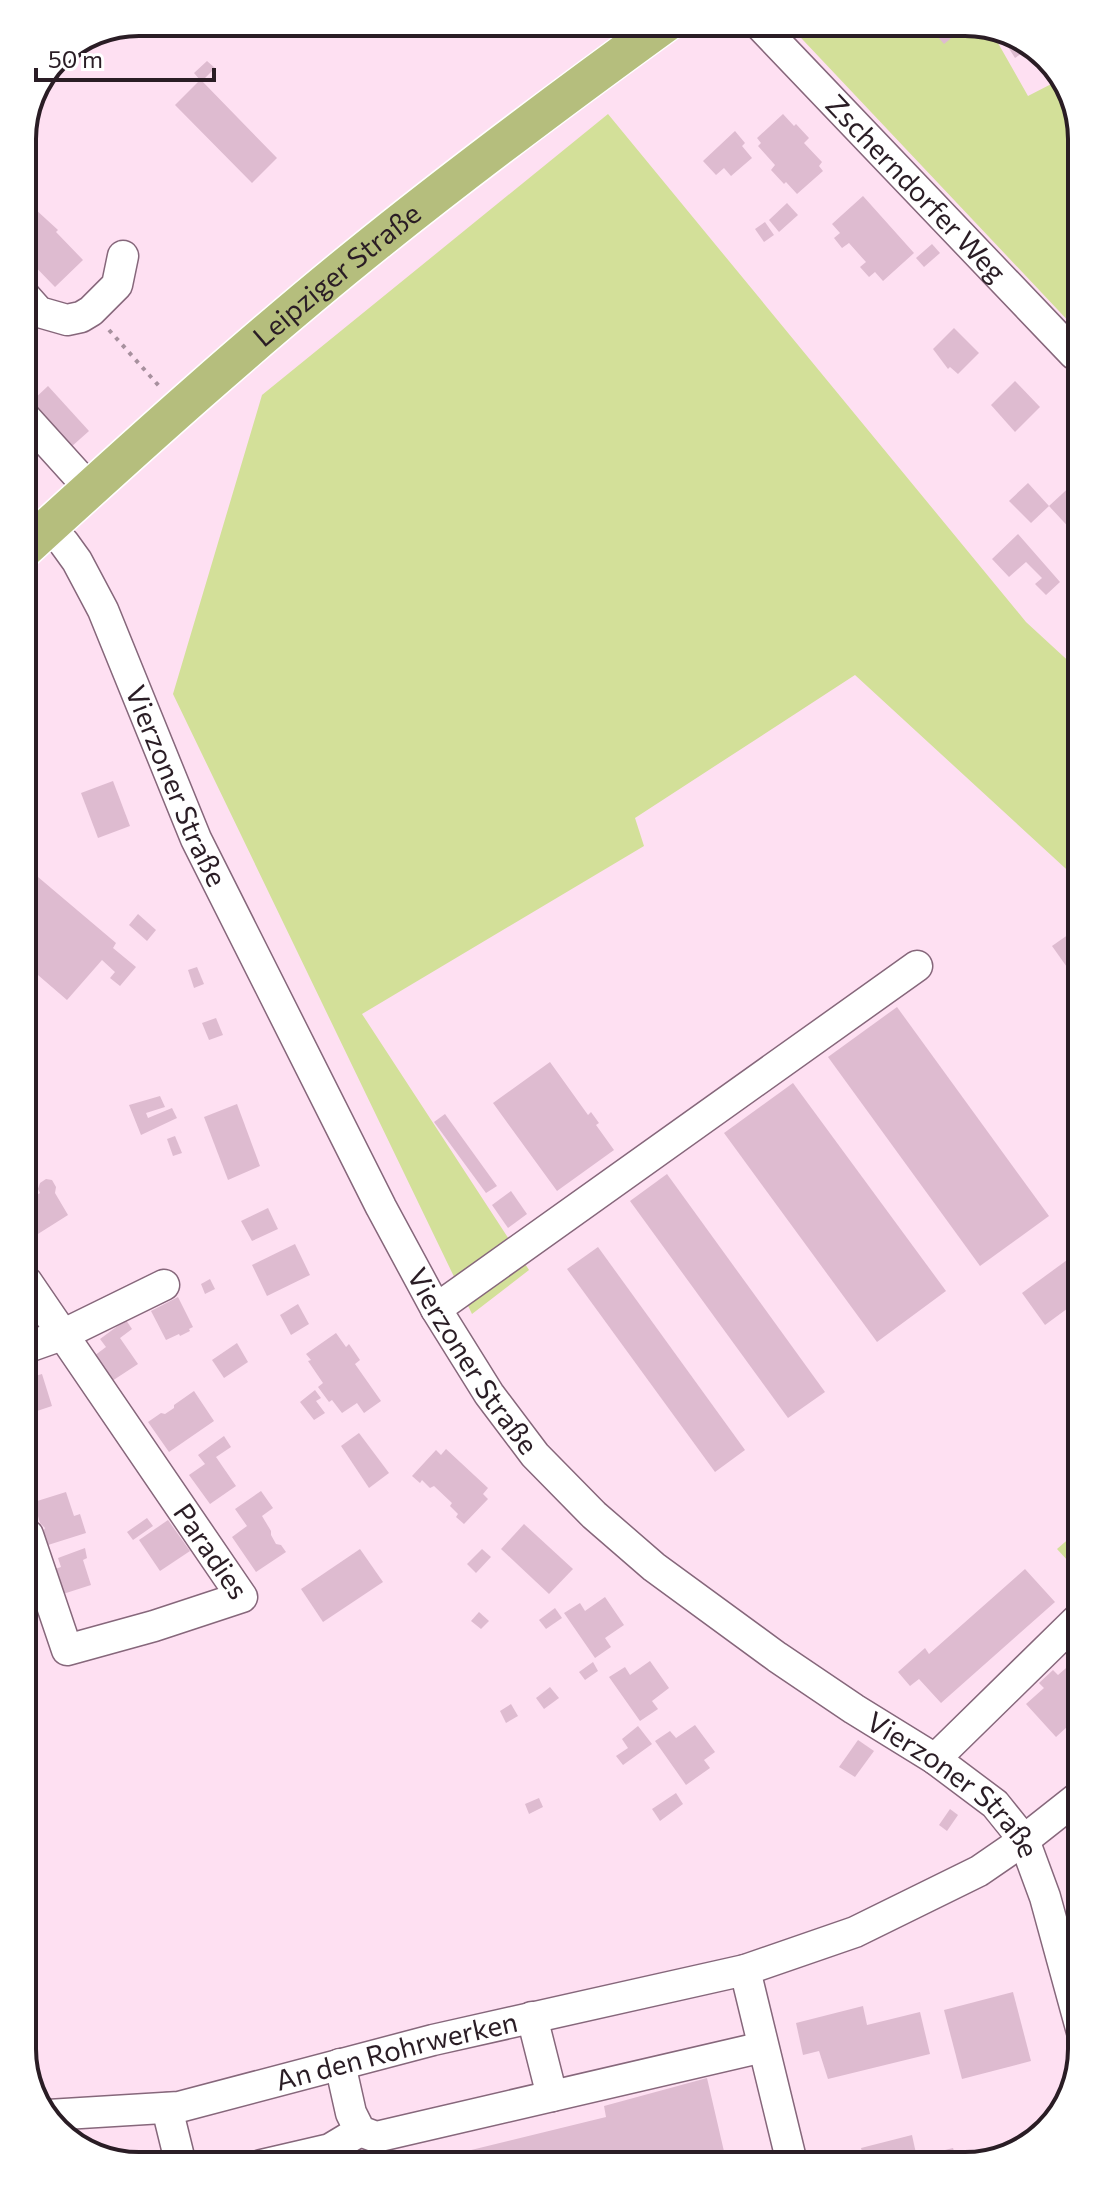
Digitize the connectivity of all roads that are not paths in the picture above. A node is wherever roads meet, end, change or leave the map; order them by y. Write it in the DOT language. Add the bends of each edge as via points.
graph roads {
  1 [pos="648,36"];
  2 [pos="770,36"];
  3 [pos="123,256"];
  4 [pos="36,309"];
  5 [pos="1068,348"];
  6 [pos="36,429"];
  7 [pos="90,489"];
  8 [pos="36,538"];
  9 [pos="917,966"];
  10 [pos="164,1285"];
  11 [pos="36,1296"];
  12 [pos="436,1309"];
  13 [pos="62,1335"];
  14 [pos="36,1344"];
  15 [pos="36,1559"];
  16 [pos="1068,1629"];
  17 [pos="935,1759"];
  18 [pos="1068,1805"];
  19 [pos="1024,1840"];
  20 [pos="745,1970"];
  21 [pos="1068,1981"];
  22 [pos="532,2017"];
  23 [pos="763,2047"];
  24 [pos="340,2064"];
  25 [pos="552,2096"];
  26 [pos="167,2108"];
  27 [pos="59,2114"];
  28 [pos="360,2131"];
  29 [pos="178,2152"];
  30 [pos="323,2152"];
  31 [pos="789,2152"];
  1 -- 7 [label="main road, Leipziger Straße" via="375,243"];
  2 -- 5 [label="street, Zscherndorfer Weg"];
  3 -- 4 [label="street" via="117,285 91,311 67,320"];
  6 -- 7 [label="street"];
  7 -- 8 [label="main road, Leipziger Straße"];
  8 -- 12 [label="street, Vierzoner Straße" via="64,543 103,610 196,839"];
  9 -- 12 [label="street"];
  10 -- 13 [label="street"];
  11 -- 13 [label="street, Paradies"];
  12 -- 17 [label="street, Vierzoner Straße" via="535,1455 594,1515 654,1567 777,1657"];
  13 -- 14 [label="street"];
  13 -- 15 [label="street, Paradies" via="242,1597 67,1650"];
  16 -- 17 [label="street"];
  17 -- 19 [label="street, Vierzoner Straße" via="995,1804"];
  18 -- 19 [label="street, An den Rohrwerken"];
  19 -- 20 [label="street, An den Rohrwerken" via="979,1871 855,1932"];
  19 -- 21 [label="street, Vierzoner Straße"];
  20 -- 22 [label="street, An den Rohrwerken"];
  20 -- 23 [label="street"];
  22 -- 24 [label="street, An den Rohrwerken"];
  22 -- 25 [label="street"];
  23 -- 25 [label="street"];
  23 -- 31 [label="street"];
  24 -- 26 [label="street, An den Rohrwerken"];
  24 -- 28 [label="street"];
  25 -- 28 [label="street" via="376,2137"];
  26 -- 27 [label="street, An den Rohrwerken"];
  26 -- 29 [label="street"];
  28 -- 30 [label="street"];
}
